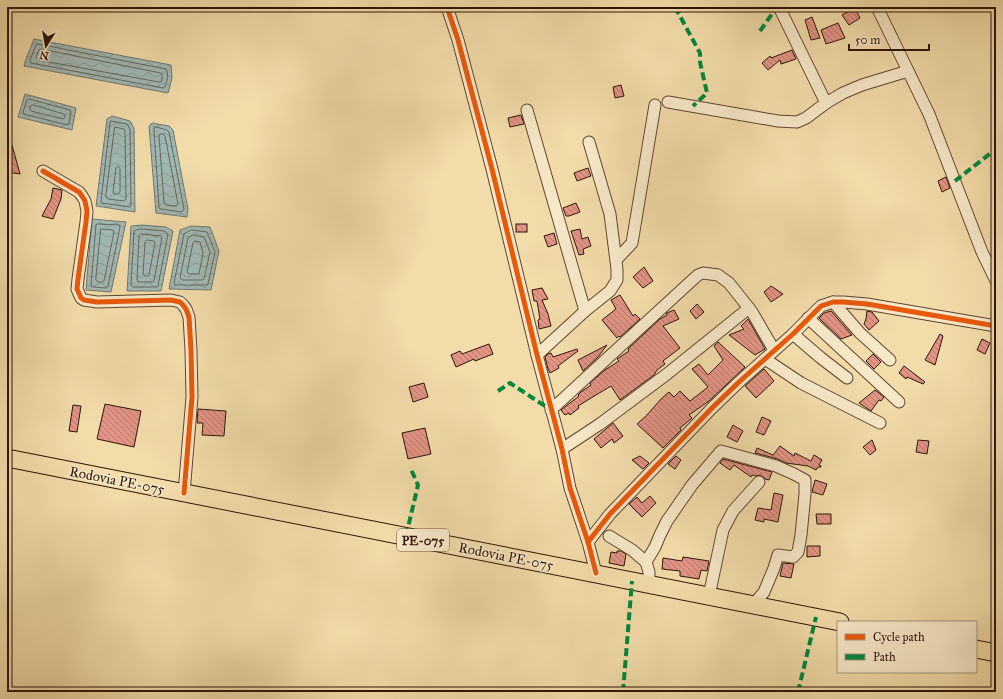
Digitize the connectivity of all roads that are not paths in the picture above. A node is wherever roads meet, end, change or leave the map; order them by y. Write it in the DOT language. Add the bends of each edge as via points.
graph roads {
  1 [pos="447,7"];
  2 [pos="779,7"];
  3 [pos="877,7"];
  4 [pos="908,71"];
  5 [pos="668,102"];
  6 [pos="826,103"];
  7 [pos="655,105"];
  8 [pos="527,110"];
  9 [pos="589,142"];
  10 [pos="43,171"];
  11 [pos="616,260"];
  12 [pos="996,281"];
  13 [pos="833,302"];
  14 [pos="749,308"];
  15 [pos="585,311"];
  16 [pos="808,318"];
  17 [pos="996,326"];
  18 [pos="793,334"];
  19 [pos="774,350"];
  20 [pos="537,355"];
  21 [pos="765,359"];
  22 [pos="890,360"];
  23 [pos="847,378"];
  24 [pos="899,402"];
  25 [pos="551,410"];
  26 [pos="880,422"];
  27 [pos="562,449"];
  28 [pos="7,458"];
  29 [pos="759,482"];
  30 [pos="184,493"];
  31 [pos="609,536"];
  32 [pos="588,542"];
  33 [pos="646,562"];
  34 [pos="596,573"];
  35 [pos="649,584"];
  36 [pos="709,596"];
  37 [pos="753,605"];
  38 [pos="837,621"];
  39 [pos="977,649"];
  40 [pos="996,653"];
  1 -- 20 [label="street" via="492,169"];
  2 -- 6 [label="street"];
  3 -- 4 [label="street"];
  4 -- 6 [label="street" via="843,92"];
  4 -- 12 [label="street" via="929,114 982,252"];
  5 -- 6 [label="street" via="792,122 806,118"];
  7 -- 11 [label="street" via="632,243"];
  8 -- 15 [label="street"];
  9 -- 11 [label="street" via="610,214"];
  10 -- 30 [label="street" via="79,192 85,201 86,222 77,284 81,298 96,302 171,300 180,302 186,309 189,317 192,397"];
  11 -- 15 [label="street" via="617,280 614,286"];
  13 -- 16 [label="street" via="821,306"];
  13 -- 17 [label="street" via="867,304"];
  13 -- 22 [label="street" via="860,333"];
  14 -- 19 [label="street"];
  14 -- 25 [label="street" via="729,283 718,275 698,275"];
  14 -- 27 [label="street" via="667,374"];
  15 -- 20 [label="street"];
  16 -- 18 [label="street"];
  16 -- 24 [label="street"];
  18 -- 19 [label="street"];
  18 -- 23 [label="street"];
  19 -- 21 [label="street"];
  20 -- 25 [label="street"];
  21 -- 26 [label="street" via="801,383"];
  21 -- 32 [label="street" via="706,414 610,514"];
  25 -- 27 [label="street"];
  27 -- 32 [label="street" via="570,488"];
  28 -- 30 [label="main road, Rodovia PE-075 / PE-075"];
  29 -- 36 [label="street" via="733,511 723,530"];
  30 -- 34 [label="main road, Rodovia PE-075 / PE-075"];
  31 -- 33 [label="street"];
  32 -- 34 [label="street"];
  33 -- 35 [label="street" via="650,572"];
  33 -- 37 [label="street" via="667,521 720,451 776,466 805,480 801,535 798,552 793,557 778,555 764,592"];
  34 -- 35 [label="main road, Rodovia PE-075 / PE-075"];
  35 -- 36 [label="main road, Rodovia PE-075 / PE-075"];
  36 -- 37 [label="main road, Rodovia PE-075 / PE-075"];
  37 -- 38 [label="main road, Rodovia PE-075 / PE-075"];
  39 -- 40 [label="main road"];
}
